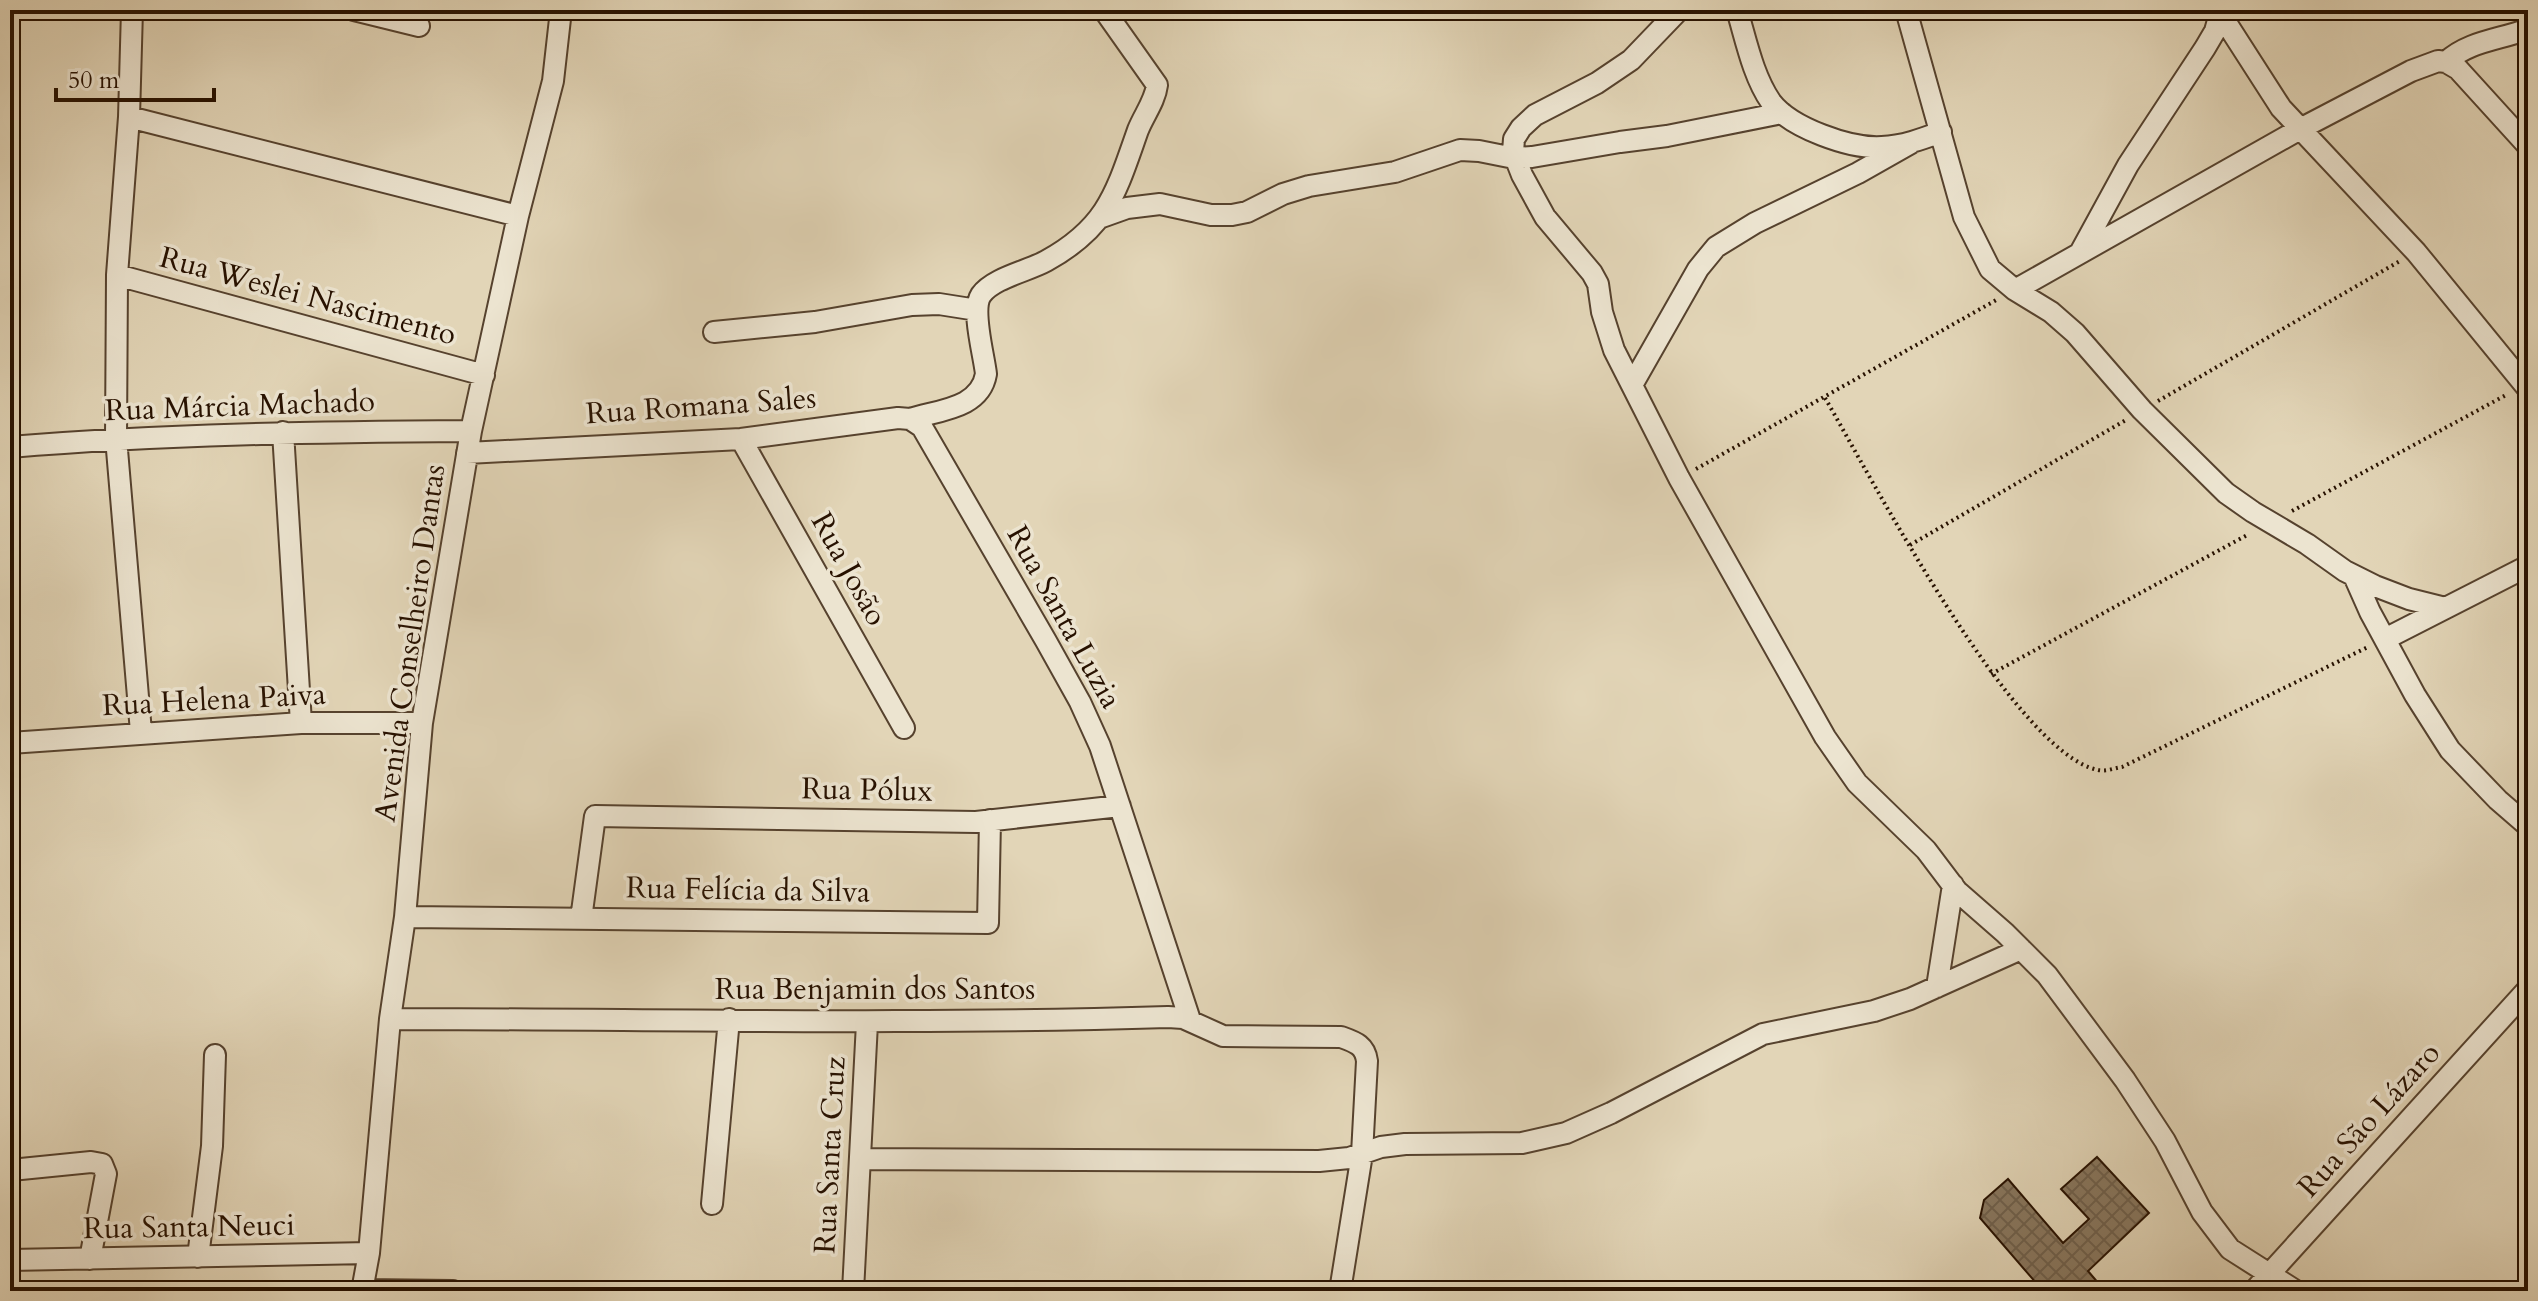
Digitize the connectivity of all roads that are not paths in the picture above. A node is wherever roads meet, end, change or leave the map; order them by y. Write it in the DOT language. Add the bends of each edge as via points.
graph roads {
  1 [pos="132,10"];
  2 [pos="354,10"];
  3 [pos="561,10"];
  4 [pos="1104,10"];
  5 [pos="1679,10"];
  6 [pos="1737,10"];
  7 [pos="1906,10"];
  8 [pos="2220,11"];
  9 [pos="419,26"];
  10 [pos="2528,29"];
  11 [pos="2446,62"];
  12 [pos="1782,113"];
  13 [pos="129,117"];
  14 [pos="2300,129"];
  15 [pos="1941,132"];
  16 [pos="1911,143"];
  17 [pos="2528,146"];
  18 [pos="1514,158"];
  19 [pos="518,216"];
  20 [pos="1099,218"];
  21 [pos="2081,251"];
  22 [pos="117,275"];
  23 [pos="2015,290"];
  24 [pos="977,310"];
  25 [pos="714,332"];
  26 [pos="484,375"];
  27 [pos="1632,385"];
  28 [pos="2528,389"];
  29 [pos="910,419"];
  30 [pos="471,431"];
  31 [pos="283,432"];
  32 [pos="116,438"];
  33 [pos="741,439"];
  34 [pos="10,447"];
  35 [pos="467,453"];
  36 [pos="2528,566"];
  37 [pos="2354,576"];
  38 [pos="2445,608"];
  39 [pos="2385,639"];
  40 [pos="301,723"];
  41 [pos="422,723"];
  42 [pos="904,728"];
  43 [pos="141,732"];
  44 [pos="10,743"];
  45 [pos="1120,806"];
  46 [pos="990,820"];
  47 [pos="2528,826"];
  48 [pos="1953,885"];
  49 [pos="405,917"];
  50 [pos="581,919"];
  51 [pos="2021,949"];
  52 [pos="1937,987"];
  53 [pos="2528,989"];
  54 [pos="390,1019"];
  55 [pos="729,1019"];
  56 [pos="1190,1020"];
  57 [pos="867,1023"];
  58 [pos="215,1055"];
  59 [pos="1362,1154"];
  60 [pos="860,1159"];
  61 [pos="11,1170"];
  62 [pos="712,1204"];
  63 [pos="369,1253"];
  64 [pos="198,1257"];
  65 [pos="90,1259"];
  66 [pos="10,1260"];
  67 [pos="2269,1273"];
  68 [pos="362,1290"];
  69 [pos="453,1291"];
  70 [pos="853,1291"];
  71 [pos="1340,1291"];
  72 [pos="2254,1291"];
  73 [pos="2296,1291"];
  1 -- 13 [label="street"];
  2 -- 9 [label="street"];
  3 -- 19 [label="street, Avenida Conselheiro Dantas" via="553,81"];
  4 -- 20 [label="street" via="1157,85 1124,173"];
  5 -- 18 [label="street" via="1631,60 1535,115 1514,139"];
  6 -- 12 [label="street" via="1760,80"];
  7 -- 15 [label="street"];
  8 -- 14 [label="street" via="2267,89"];
  8 -- 21 [label="street" via="2215,31 2128,165"];
  10 -- 11 [label="street" via="2464,48"];
  11 -- 14 [label="street" via="2411,71"];
  11 -- 17 [label="street" via="2464,74"];
  12 -- 16 [label="street" via="1820,134 1856,144"];
  12 -- 18 [label="street"];
  13 -- 19 [label="street"];
  13 -- 22 [label="street"];
  14 -- 21 [label="street"];
  14 -- 28 [label="street" via="2416,252"];
  15 -- 16 [label="street"];
  15 -- 23 [label="street" via="1964,217 1990,269"];
  16 -- 27 [label="street" via="1716,247"];
  18 -- 20 [label="street" via="1460,150 1395,172 1309,186 1232,215 1160,204"];
  18 -- 27 [label="street" via="1545,217 1598,284 1614,350"];
  19 -- 26 [label="street, Avenida Conselheiro Dantas"];
  20 -- 24 [label="street" via="1072,246 989,288"];
  21 -- 23 [label="street"];
  22 -- 26 [label="street, Rua Weslei Nascimento"];
  22 -- 32 [label="street"];
  23 -- 37 [label="street" via="2075,333 2142,410 2226,493"];
  24 -- 25 [label="street" via="912,305"];
  24 -- 29 [label="street, Rua Romana Sales" via="984,384 964,404"];
  26 -- 30 [label="street, Avenida Conselheiro Dantas"];
  27 -- 48 [label="street" via="1825,737 1857,783 1926,850"];
  29 -- 33 [label="street, Rua Romana Sales"];
  29 -- 45 [label="street, Rua Santa Luzia" via="930,440 1080,702"];
  30 -- 31 [label="street, Rua Márcia Machado"];
  30 -- 35 [label="street, Avenida Conselheiro Dantas"];
  31 -- 32 [label="street, Rua Márcia Machado"];
  31 -- 40 [label="street"];
  32 -- 34 [label="street, Rua Márcia Machado"];
  32 -- 43 [label="street"];
  33 -- 35 [label="street, Rua Romana Sales"];
  33 -- 42 [label="street, Rua Josão"];
  35 -- 41 [label="street, Avenida Conselheiro Dantas"];
  36 -- 38 [label="street"];
  37 -- 38 [label="street"];
  37 -- 39 [label="street"];
  38 -- 39 [label="street"];
  39 -- 47 [label="street" via="2450,750"];
  40 -- 41 [label="street, Rua Helena Paiva"];
  40 -- 43 [label="street, Rua Helena Paiva"];
  41 -- 49 [label="street, Avenida Conselheiro Dantas"];
  43 -- 44 [label="street, Rua Helena Paiva"];
  45 -- 46 [label="street, Rua Pólux"];
  45 -- 56 [label="street, Rua Santa Luzia"];
  46 -- 50 [label="street, Rua Pólux" via="595,816"];
  46 -- 50 [label="street, Rua Felícia da Silva" via="988,923"];
  48 -- 51 [label="street"];
  48 -- 52 [label="street"];
  49 -- 50 [label="street, Rua Felícia da Silva"];
  49 -- 54 [label="street, Avenida Conselheiro Dantas"];
  51 -- 52 [label="street"];
  51 -- 67 [label="street" via="2047,975 2125,1080 2216,1232 2230,1249"];
  52 -- 59 [label="street" via="1874,1011 1763,1034 1566,1133 1522,1143 1405,1144"];
  53 -- 67 [label="street, Rua São Lázaro"];
  54 -- 55 [label="street, Rua Benjamin dos Santos"];
  54 -- 63 [label="street, Avenida Conselheiro Dantas"];
  55 -- 57 [label="street, Rua Benjamin dos Santos"];
  55 -- 62 [label="street"];
  56 -- 57 [label="street, Rua Benjamin dos Santos"];
  56 -- 59 [label="street, Rua Benjamin dos Santos" via="1223,1036 1341,1037 1356,1042 1366,1051 1367,1061"];
  57 -- 60 [label="street, Rua Santa Cruz"];
  58 -- 64 [label="street" via="212,1146"];
  59 -- 60 [label="street" via="1319,1161"];
  59 -- 71 [label="street"];
  60 -- 70 [label="street, Rua Santa Cruz"];
  61 -- 65 [label="street" via="102,1164 106,1174"];
  63 -- 64 [label="street, Rua Santa Neuci"];
  63 -- 68 [label="street, Avenida Conselheiro Dantas"];
  64 -- 65 [label="street, Rua Santa Neuci"];
  65 -- 66 [label="street, Rua Santa Neuci"];
  67 -- 72 [label="street, Rua São Lázaro"];
  67 -- 73 [label="street"];
  68 -- 69 [label="street"];
}
